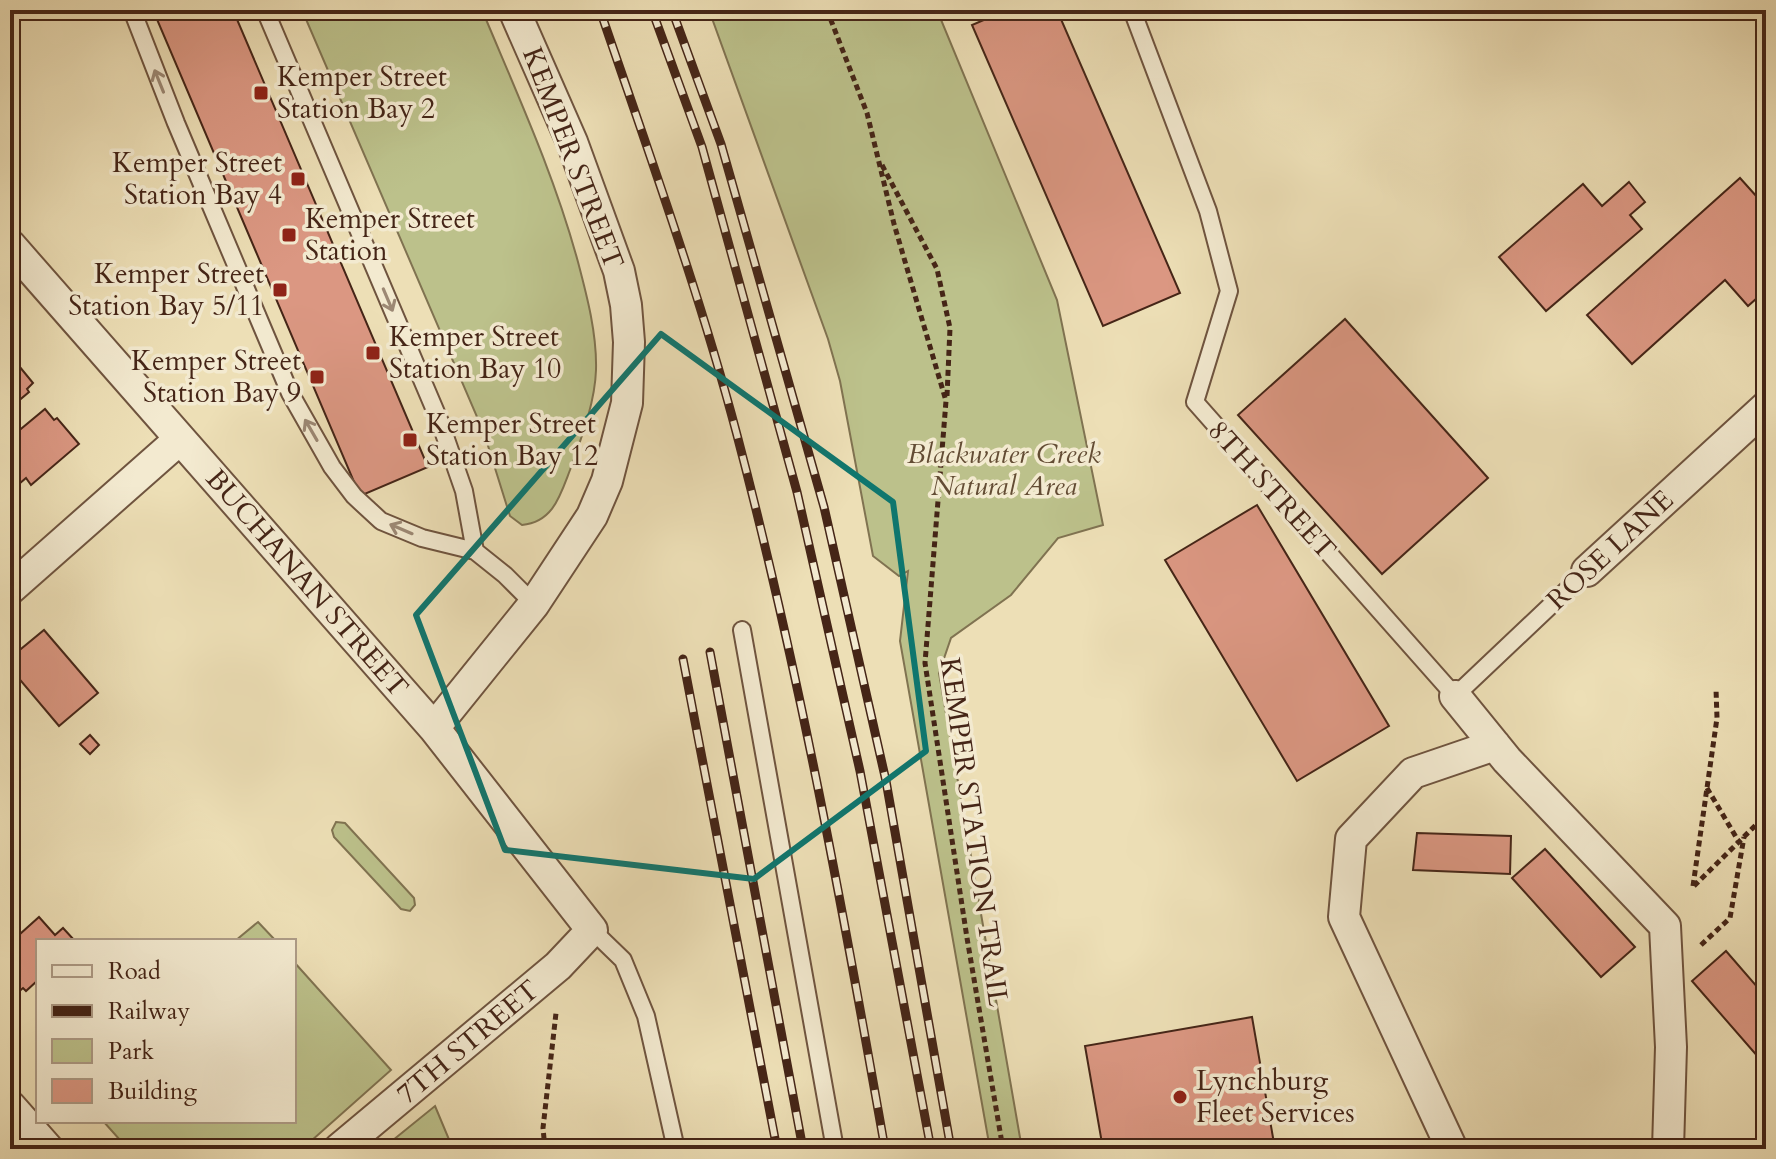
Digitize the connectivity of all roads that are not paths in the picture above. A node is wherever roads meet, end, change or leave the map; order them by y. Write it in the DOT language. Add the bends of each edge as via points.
graph roads {
  1 [pos="132,10"];
  2 [pos="265,10"];
  3 [pos="514,10"];
  4 [pos="1132,10"];
  5 [pos="10,245"];
  6 [pos="1766,407"];
  7 [pos="180,439"];
  8 [pos="475,551"];
  9 [pos="1587,571"];
  10 [pos="10,589"];
  11 [pos="534,604"];
  12 [pos="742,630"];
  13 [pos="1455,696"];
  14 [pos="434,728"];
  15 [pos="1495,745"];
  16 [pos="592,930"];
  17 [pos="10,1106"];
  18 [pos="48,1149"];
  19 [pos="339,1149"];
  20 [pos="676,1149"];
  21 [pos="835,1149"];
  22 [pos="1452,1149"];
  23 [pos="1668,1149"];
  8 -- 1 [label="lane, one-way" via="381,521 332,467 290,393"];
  2 -- 8 [label="lane, one-way" via="440,422 464,491"];
  3 -- 11 [label="street, KEMPER STREET" via="572,142 619,271 629,352 627,403 607,481 592,516"];
  4 -- 13 [label="lane, 8TH STREET" via="1208,211 1229,291 1195,402"];
  5 -- 7 [label="street, BUCHANAN STREET"];
  6 -- 9 [label="street, ROSE LANE"];
  7 -- 10 [label="street"];
  7 -- 14 [label="street, BUCHANAN STREET"];
  8 -- 11 [label="lane"];
  9 -- 13 [label="lane, ROSE LANE"];
  11 -- 14 [label="street, KEMPER STREET"];
  12 -- 21 [label="lane"];
  13 -- 15 [label="street, 8TH STREET"];
  14 -- 16 [label="street, BUCHANAN STREET"];
  15 -- 22 [label="street" via="1413,773 1351,839 1344,917"];
  15 -- 23 [label="street, 8TH STREET" via="1665,926 1671,1047"];
  16 -- 19 [label="street, 7TH STREET" via="558,966"];
  16 -- 20 [label="lane" via="623,960 646,1016"];
  17 -- 18 [label="street"];
}
